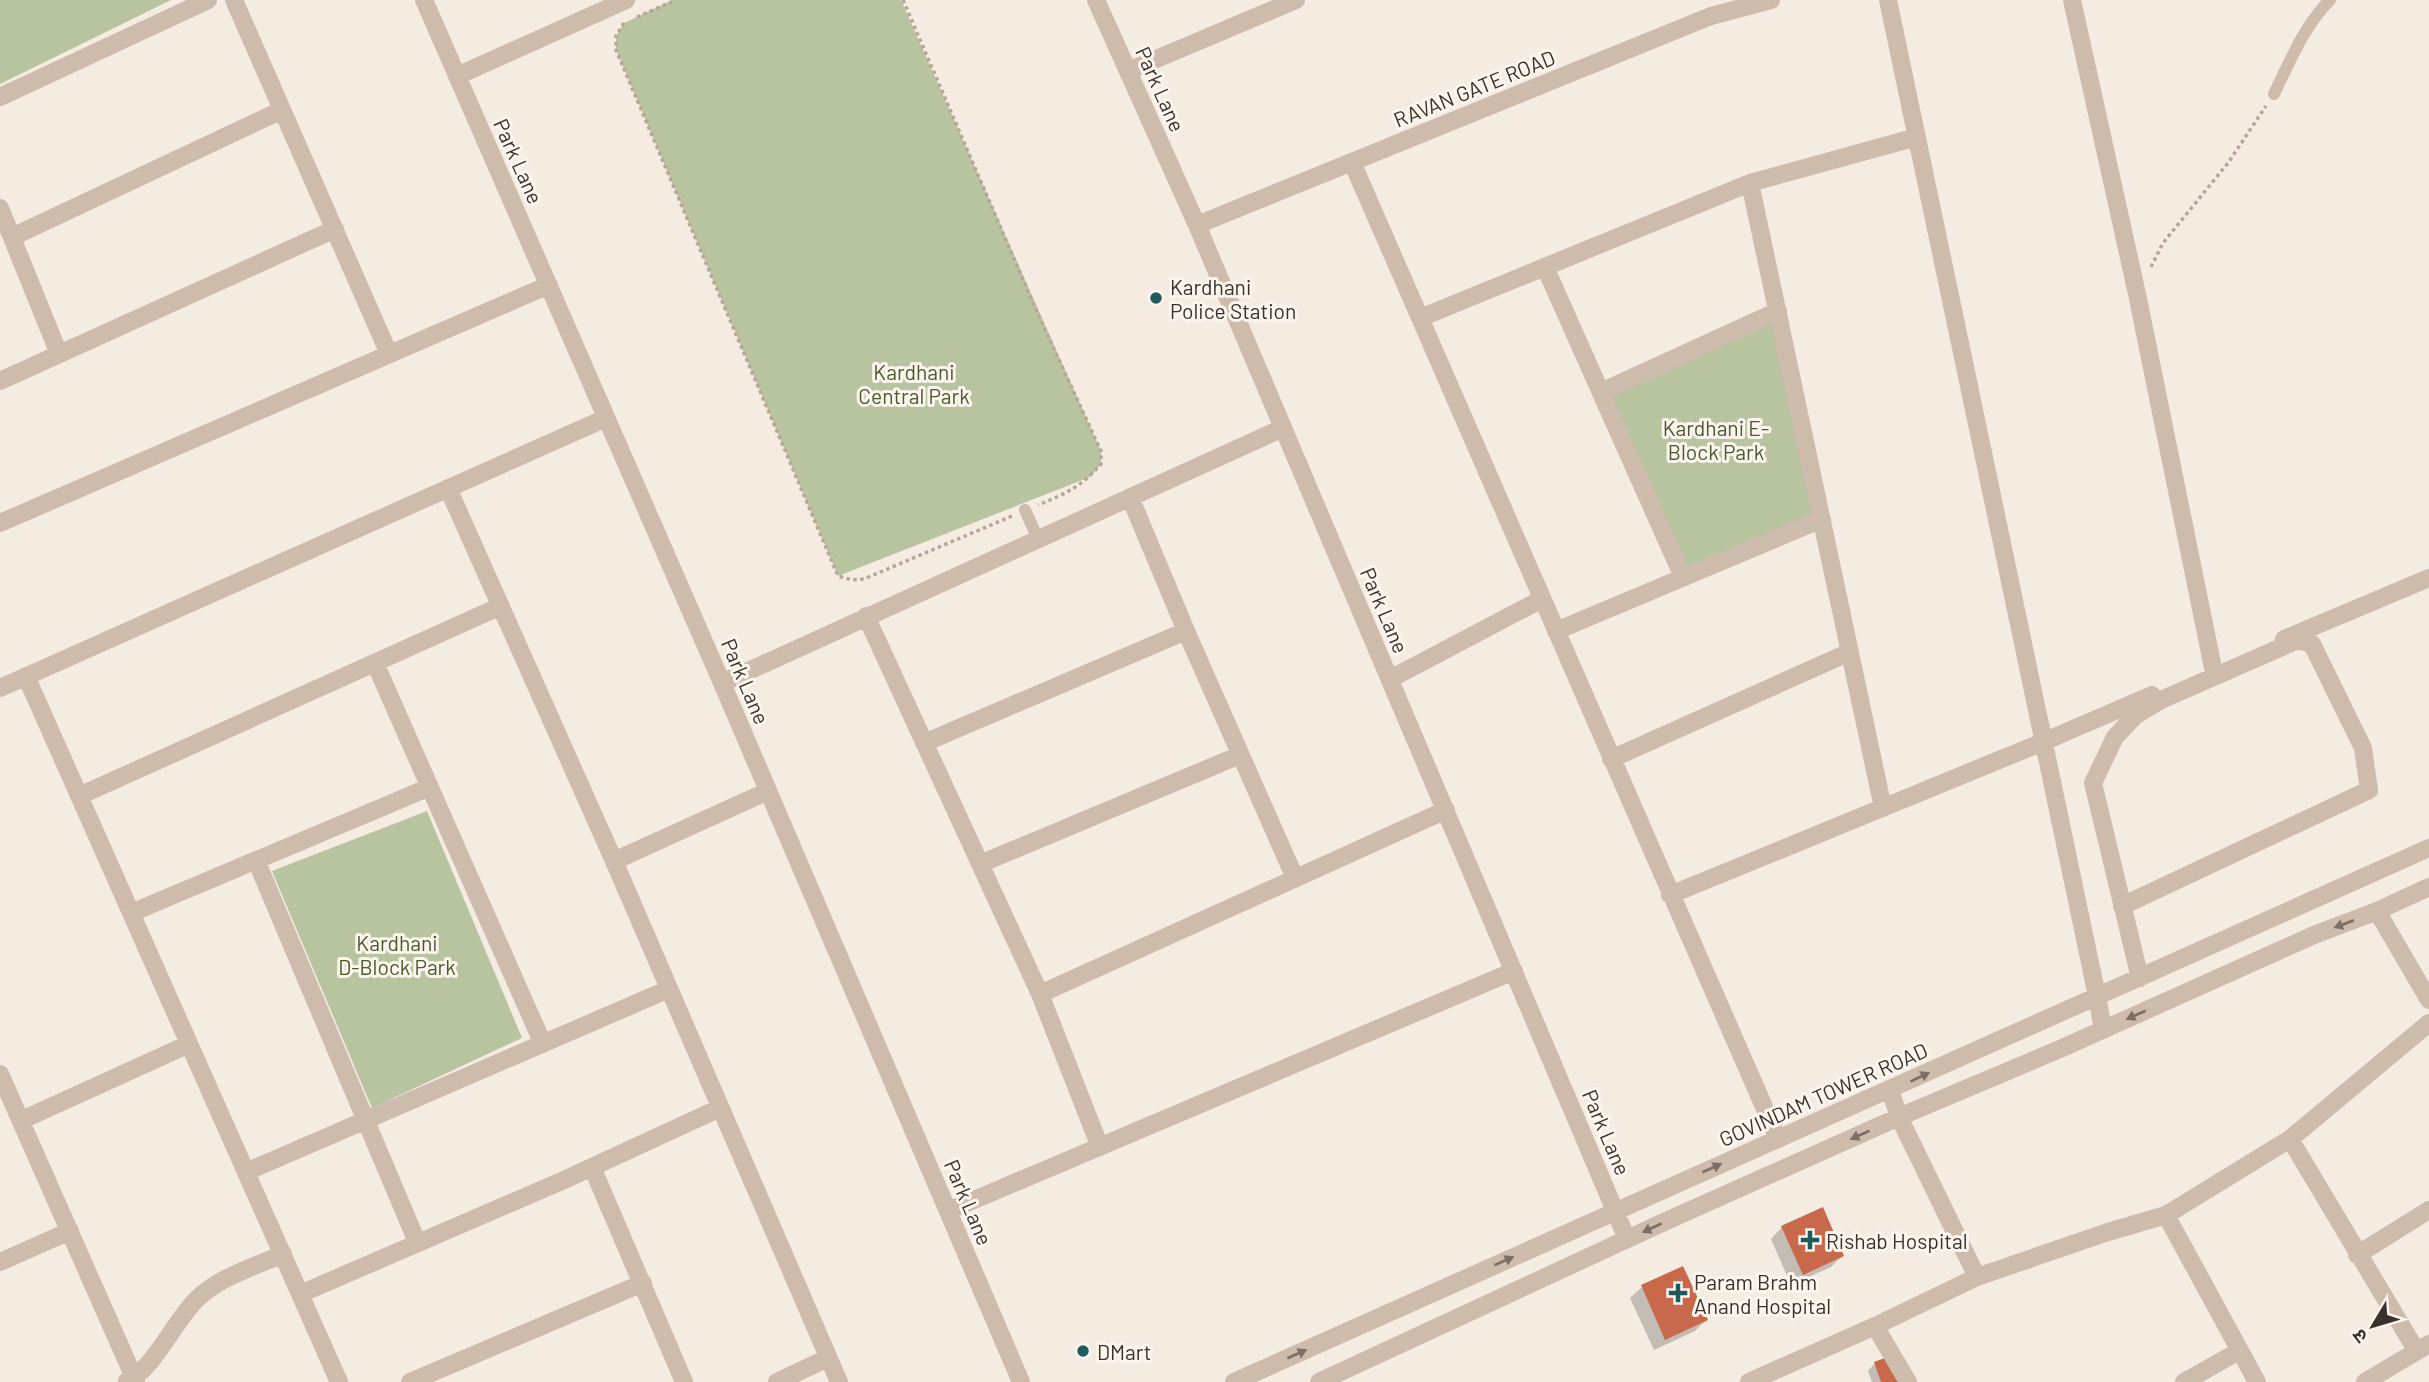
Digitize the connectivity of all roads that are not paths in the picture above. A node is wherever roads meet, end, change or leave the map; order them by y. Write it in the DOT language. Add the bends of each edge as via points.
graph roads {
  1 [pos="208,0"];
  2 [pos="234,0"];
  3 [pos="424,0"];
  4 [pos="1096,0"];
  5 [pos="1296,0"];
  6 [pos="1771,0"];
  7 [pos="1888,0"];
  8 [pos="2072,0"];
  9 [pos="2330,0"];
  10 [pos="614,2"];
  11 [pos="1274,4"];
  12 [pos="1708,8"];
  13 [pos="1128,71"];
  14 [pos="457,76"];
  15 [pos="2273,94"];
  16 [pos="0,97"];
  17 [pos="282,110"];
  18 [pos="1917,137"];
  19 [pos="1352,162"];
  20 [pos="1750,183"];
  21 [pos="0,208"];
  22 [pos="1197,225"];
  23 [pos="335,229"];
  24 [pos="12,237"];
  25 [pos="1545,267"];
  26 [pos="549,285"];
  27 [pos="1778,311"];
  28 [pos="1420,318"];
  29 [pos="59,354"];
  30 [pos="389,354"];
  31 [pos="0,381"];
  32 [pos="1601,392"];
  33 [pos="606,418"];
  34 [pos="1283,428"];
  35 [pos="448,488"];
  36 [pos="1130,498"];
  37 [pos="1025,510"];
  38 [pos="1822,519"];
  39 [pos="0,523"];
  40 [pos="1038,539"];
  41 [pos="1683,577"];
  42 [pos="2429,578"];
  43 [pos="1542,599"];
  44 [pos="501,606"];
  45 [pos="866,616"];
  46 [pos="1556,631"];
  47 [pos="1186,632"];
  48 [pos="1850,652"];
  49 [pos="375,663"];
  50 [pos="2213,668"];
  51 [pos="26,677"];
  52 [pos="1390,679"];
  53 [pos="722,683"];
  54 [pos="0,688"];
  55 [pos="2043,742"];
  56 [pos="924,743"];
  57 [pos="1240,755"];
  58 [pos="1611,759"];
  59 [pos="430,787"];
  60 [pos="768,791"];
  61 [pos="79,796"];
  62 [pos="1883,808"];
  63 [pos="1446,810"];
  64 [pos="2429,848"];
  65 [pos="256,860"];
  66 [pos="614,861"];
  67 [pos="980,864"];
  68 [pos="1295,878"];
  69 [pos="2429,887"];
  70 [pos="1670,895"];
  71 [pos="2122,906"];
  72 [pos="2377,911"];
  73 [pos="131,913"];
  74 [pos="1514,971"];
  75 [pos="2140,978"];
  76 [pos="669,989"];
  77 [pos="1040,995"];
  78 [pos="2097,996"];
  79 [pos="2429,1000"];
  80 [pos="2429,1023"];
  81 [pos="2103,1030"];
  82 [pos="189,1044"];
  83 [pos="542,1044"];
  84 [pos="0,1074"];
  85 [pos="1890,1090"];
  86 [pos="720,1108"];
  87 [pos="1899,1118"];
  88 [pos="22,1120"];
  89 [pos="367,1122"];
  90 [pos="1778,1139"];
  91 [pos="2290,1139"];
  92 [pos="1100,1147"];
  93 [pos="592,1167"];
  94 [pos="246,1172"];
  95 [pos="2429,1210"];
  96 [pos="948,1211"];
  97 [pos="1616,1211"];
  98 [pos="2166,1215"];
  99 [pos="70,1231"];
  100 [pos="1628,1240"];
  101 [pos="417,1242"];
  102 [pos="283,1254"];
  103 [pos="2357,1255"];
  104 [pos="0,1262"];
  105 [pos="1977,1277"];
  106 [pos="643,1283"];
  107 [pos="300,1294"];
  108 [pos="1875,1326"];
  109 [pos="2423,1347"];
  110 [pos="2239,1351"];
  111 [pos="828,1358"];
  112 [pos="131,1381"];
  113 [pos="339,1382"];
  114 [pos="410,1382"];
  115 [pos="684,1382"];
  116 [pos="777,1382"];
  117 [pos="838,1382"];
  118 [pos="1021,1382"];
  119 [pos="1234,1382"];
  120 [pos="1319,1382"];
  121 [pos="1749,1382"];
  122 [pos="1908,1382"];
  123 [pos="2185,1382"];
  124 [pos="2257,1382"];
  125 [pos="2365,1382"];
  1 -- 16 [label="street"];
  2 -- 17 [label="street"];
  3 -- 14 [label="street, Park Lane"];
  4 -- 13 [label="street, Park Lane"];
  5 -- 11 [label="street"];
  6 -- 12 [label="street, RAVAN GATE ROAD"];
  7 -- 18 [label="street"];
  8 -- 50 [label="street"];
  9 -- 15 [label="lane" via="2305,31"];
  10 -- 14 [label="street"];
  11 -- 13 [label="street"];
  12 -- 19 [label="street, RAVAN GATE ROAD"];
  13 -- 22 [label="street, Park Lane"];
  14 -- 26 [label="street, Park Lane"];
  17 -- 23 [label="street"];
  17 -- 24 [label="street"];
  18 -- 20 [label="street"];
  18 -- 55 [label="street"];
  19 -- 22 [label="street, RAVAN GATE ROAD"];
  19 -- 28 [label="street"];
  20 -- 25 [label="street"];
  20 -- 27 [label="street"];
  21 -- 24 [label="street"];
  22 -- 34 [label="street, Park Lane"];
  23 -- 29 [label="street"];
  23 -- 30 [label="street"];
  24 -- 29 [label="street"];
  25 -- 28 [label="street"];
  25 -- 32 [label="street"];
  26 -- 30 [label="street"];
  26 -- 33 [label="street, Park Lane"];
  27 -- 32 [label="street"];
  27 -- 38 [label="street"];
  28 -- 43 [label="street"];
  29 -- 31 [label="street"];
  30 -- 39 [label="street"];
  32 -- 41 [label="street"];
  33 -- 35 [label="street"];
  33 -- 53 [label="street, Park Lane"];
  34 -- 36 [label="street"];
  34 -- 52 [label="street, Park Lane"];
  35 -- 44 [label="street"];
  35 -- 51 [label="street"];
  36 -- 40 [label="street"];
  36 -- 47 [label="street"];
  37 -- 40 [label="lane"];
  38 -- 41 [label="street"];
  38 -- 48 [label="street"];
  40 -- 45 [label="street"];
  41 -- 46 [label="street"];
  42 -- 50 [label="street"];
  43 -- 46 [label="street"];
  43 -- 52 [label="street"];
  44 -- 49 [label="street"];
  44 -- 66 [label="street"];
  45 -- 53 [label="street"];
  45 -- 56 [label="street"];
  46 -- 58 [label="street"];
  47 -- 56 [label="street"];
  47 -- 57 [label="street"];
  48 -- 58 [label="street"];
  48 -- 62 [label="street"];
  49 -- 59 [label="street"];
  49 -- 61 [label="street"];
  50 -- 55 [label="street"];
  51 -- 54 [label="street"];
  51 -- 61 [label="street"];
  52 -- 63 [label="street, Park Lane"];
  53 -- 60 [label="street, Park Lane"];
  55 -- 62 [label="street"];
  55 -- 78 [label="street"];
  56 -- 67 [label="street"];
  57 -- 67 [label="street"];
  57 -- 68 [label="street"];
  58 -- 70 [label="street"];
  59 -- 65 [label="street"];
  59 -- 83 [label="street"];
  60 -- 66 [label="street"];
  60 -- 96 [label="street, Park Lane"];
  61 -- 73 [label="street"];
  62 -- 70 [label="street"];
  63 -- 68 [label="street"];
  63 -- 74 [label="street, Park Lane"];
  64 -- 75 [label="street, GOVINDAM TOWER ROAD"];
  65 -- 73 [label="street"];
  65 -- 89 [label="street"];
  66 -- 76 [label="street"];
  67 -- 77 [label="street"];
  68 -- 77 [label="street"];
  69 -- 72 [label="street"];
  70 -- 90 [label="street"];
  71 -- 71 [label="street" via="2092,783 2115,737 2136,715 2161,700 2298,640 2312,644 2363,748 2370,790"];
  71 -- 75 [label="street"];
  72 -- 79 [label="street"];
  72 -- 81 [label="street, one-way"];
  73 -- 82 [label="street"];
  74 -- 92 [label="street"];
  74 -- 97 [label="street, Park Lane"];
  75 -- 78 [label="street, GOVINDAM TOWER ROAD"];
  76 -- 83 [label="street"];
  76 -- 86 [label="street"];
  77 -- 92 [label="street"];
  78 -- 81 [label="street"];
  85 -- 78 [label="street, GOVINDAM TOWER ROAD, one-way"];
  80 -- 91 [label="street"];
  81 -- 87 [label="street"];
  82 -- 88 [label="street"];
  82 -- 94 [label="street"];
  83 -- 89 [label="street"];
  84 -- 88 [label="street"];
  85 -- 87 [label="street"];
  85 -- 90 [label="street, GOVINDAM TOWER ROAD"];
  86 -- 93 [label="street"];
  86 -- 111 [label="street"];
  87 -- 100 [label="street, one-way"];
  87 -- 105 [label="street"];
  88 -- 99 [label="street"];
  89 -- 94 [label="street"];
  89 -- 101 [label="street"];
  97 -- 90 [label="street, GOVINDAM TOWER ROAD, one-way"];
  91 -- 98 [label="street"];
  91 -- 103 [label="street"];
  92 -- 96 [label="street"];
  93 -- 101 [label="street"];
  93 -- 106 [label="street"];
  94 -- 102 [label="street"];
  95 -- 103 [label="street"];
  96 -- 118 [label="street, Park Lane"];
  97 -- 100 [label="street, Park Lane"];
  119 -- 97 [label="street, GOVINDAM TOWER ROAD, one-way"];
  98 -- 105 [label="street"];
  98 -- 110 [label="street"];
  99 -- 104 [label="street"];
  99 -- 112 [label="street"];
  100 -- 120 [label="street"];
  101 -- 107 [label="street"];
  102 -- 107 [label="street"];
  102 -- 112 [label="street" via="212,1286 195,1300"];
  103 -- 109 [label="street"];
  105 -- 108 [label="street"];
  106 -- 114 [label="street"];
  106 -- 115 [label="street"];
  107 -- 113 [label="street"];
  108 -- 121 [label="street"];
  108 -- 122 [label="street"];
  109 -- 125 [label="street"];
  110 -- 123 [label="street"];
  110 -- 124 [label="street"];
  111 -- 116 [label="street"];
  111 -- 117 [label="street"];
}
